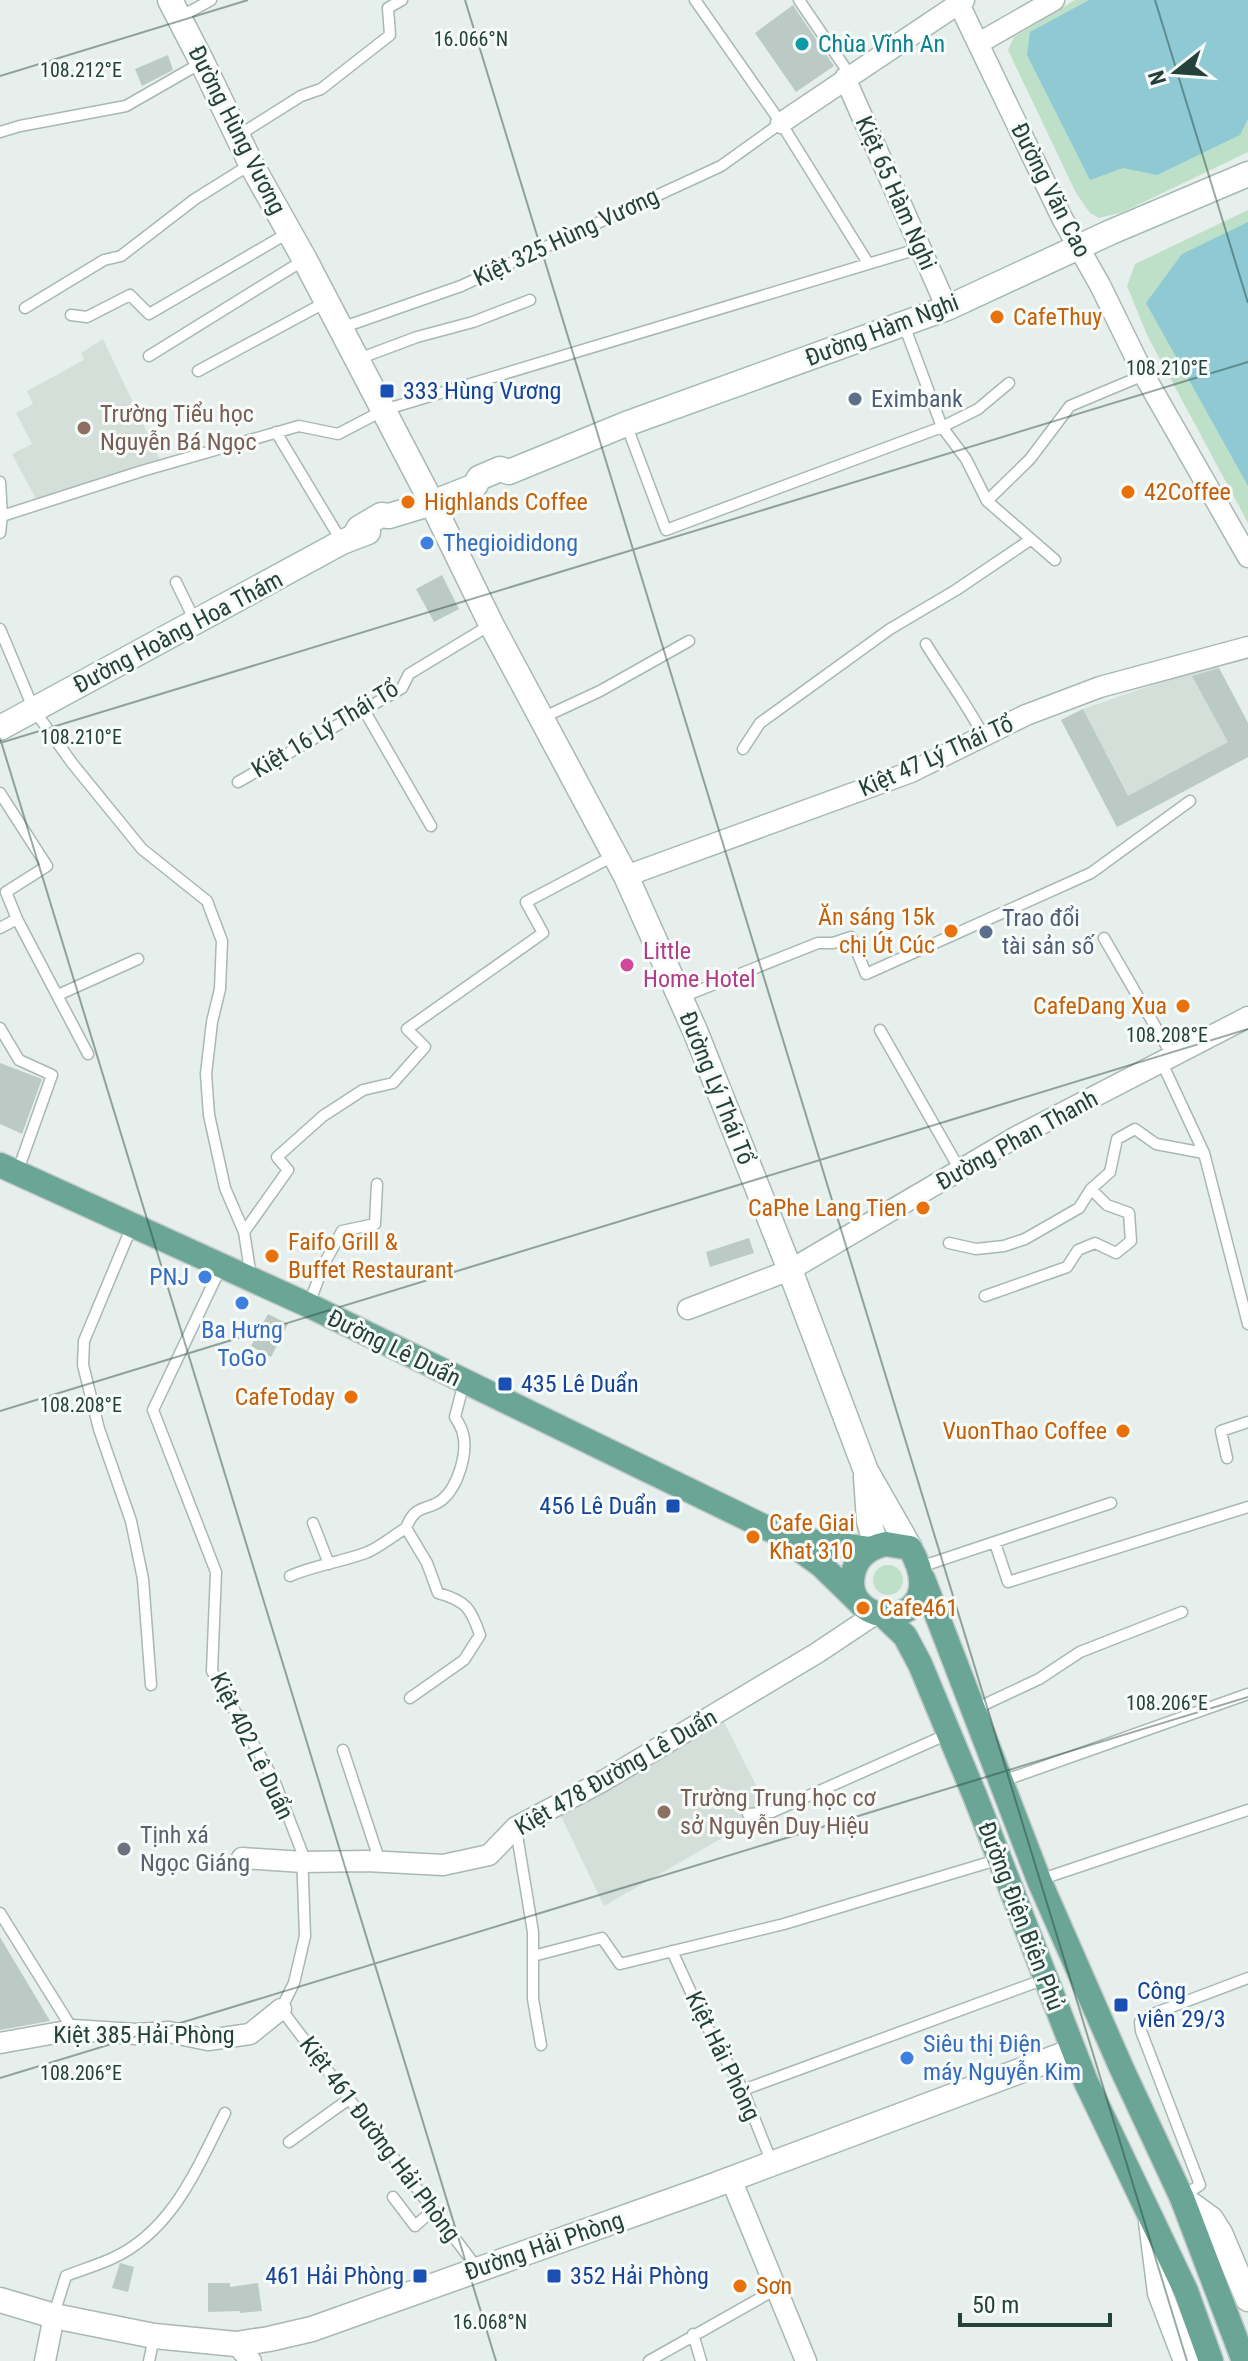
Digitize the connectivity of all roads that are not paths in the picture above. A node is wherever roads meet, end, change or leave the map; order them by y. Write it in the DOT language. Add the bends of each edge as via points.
graph roads {
  1 [pos="211,0"];
  2 [pos="402,0"];
  3 [pos="695,0"];
  4 [pos="799,0"];
  5 [pos="1054,0"];
  6 [pos="961,2"];
  7 [pos="175,8"];
  8 [pos="979,43"];
  9 [pos="202,62"];
  10 [pos="848,77"];
  11 [pos="781,123"];
  12 [pos="0,132"];
  13 [pos="237,136"];
  14 [pos="251,164"];
  15 [pos="1248,174"];
  16 [pos="289,232"];
  17 [pos="1078,247"];
  18 [pos="921,248"];
  19 [pos="305,260"];
  20 [pos="868,263"];
  21 [pos="530,300"];
  22 [pos="326,302"];
  23 [pos="25,308"];
  24 [pos="947,308"];
  25 [pos="71,315"];
  26 [pos="903,323"];
  27 [pos="340,328"];
  28 [pos="149,356"];
  29 [pos="356,359"];
  30 [pos="198,371"];
  31 [pos="1144,375"];
  32 [pos="1009,383"];
  33 [pos="384,410"];
  34 [pos="626,424"];
  35 [pos="942,427"];
  36 [pos="276,432"];
  37 [pos="0,482"];
  38 [pos="987,501"];
  39 [pos="432,503"];
  40 [pos="2,516"];
  41 [pos="0,533"];
  42 [pos="348,538"];
  43 [pos="1030,540"];
  44 [pos="1248,557"];
  45 [pos="1055,560"];
  46 [pos="176,582"];
  47 [pos="196,623"];
  48 [pos="491,624"];
  49 [pos="0,629"];
  50 [pos="689,641"];
  51 [pos="926,644"];
  52 [pos="1248,647"];
  53 [pos="34,710"];
  54 [pos="364,710"];
  55 [pos="542,718"];
  56 [pos="0,728"];
  57 [pos="984,737"];
  58 [pos="743,749"];
  59 [pos="238,782"];
  60 [pos="0,793"];
  61 [pos="1190,801"];
  62 [pos="431,826"];
  63 [pos="621,865"];
  64 [pos="17,919"];
  65 [pos="0,928"];
  66 [pos="1104,938"];
  67 [pos="138,959"];
  68 [pos="58,995"];
  69 [pos="680,997"];
  70 [pos="1248,1017"];
  71 [pos="0,1028"];
  72 [pos="880,1030"];
  73 [pos="88,1054"];
  74 [pos="1167,1060"];
  75 [pos="1204,1153"];
  76 [pos="8,1169"];
  77 [pos="960,1170"];
  78 [pos="377,1184"];
  79 [pos="1091,1189"];
  80 [pos="132,1226"];
  81 [pos="244,1232"];
  82 [pos="949,1243"];
  83 [pos="222,1264"];
  84 [pos="790,1270"];
  85 [pos="252,1279"];
  86 [pos="985,1296"];
  87 [pos="308,1305"];
  88 [pos="688,1309"];
  89 [pos="1248,1324"];
  90 [pos="464,1382"];
  91 [pos="1248,1422"];
  92 [pos="1227,1458"];
  93 [pos="866,1471"];
  94 [pos="1111,1503"];
  95 [pos="1248,1507"];
  96 [pos="313,1523"];
  97 [pos="406,1528"];
  98 [pos="785,1538"];
  99 [pos="995,1543"];
  100 [pos="873,1548"];
  101 [pos="329,1564"];
  102 [pos="917,1565"];
  103 [pos="290,1576"];
  104 [pos="874,1611"];
  105 [pos="1182,1612"];
  106 [pos="151,1685"];
  107 [pos="1248,1694"];
  108 [pos="410,1698"];
  109 [pos="973,1710"];
  110 [pos="950,1733"];
  111 [pos="343,1750"];
  112 [pos="1001,1782"];
  113 [pos="1248,1810"];
  114 [pos="748,1814"];
  115 [pos="516,1827"];
  116 [pos="242,1858"];
  117 [pos="1000,1859"];
  118 [pos="303,1862"];
  119 [pos="380,1862"];
  120 [pos="1039,1880"];
  121 [pos="0,1913"];
  122 [pos="672,1951"];
  123 [pos="533,1956"];
  124 [pos="1248,1978"];
  125 [pos="1045,1979"];
  126 [pos="281,2009"];
  127 [pos="73,2030"];
  128 [pos="1,2041"];
  129 [pos="541,2045"];
  130 [pos="1073,2051"];
  131 [pos="743,2090"];
  132 [pos="349,2099"];
  133 [pos="225,2113"];
  134 [pos="289,2142"];
  135 [pos="772,2163"];
  136 [pos="731,2179"];
  137 [pos="393,2197"];
  138 [pos="1182,2198"];
  139 [pos="433,2210"];
  140 [pos="1151,2222"];
  141 [pos="478,2269"];
  142 [pos="778,2288"];
  143 [pos="1248,2299"];
  144 [pos="0,2300"];
  145 [pos="54,2316"];
  146 [pos="693,2334"];
  147 [pos="154,2336"];
  148 [pos="243,2352"];
  149 [pos="45,2361"];
  150 [pos="149,2361"];
  151 [pos="649,2361"];
  152 [pos="701,2361"];
  153 [pos="806,2361"];
  154 [pos="1186,2361"];
  155 [pos="1211,2361"];
  156 [pos="1244,2361"];
  1 -- 7 [label="lane"];
  2 -- 13 [label="lane" via="388,8 390,35 321,89"];
  3 -- 11 [label="lane"];
  4 -- 10 [label="lane"];
  5 -- 8 [label="street"];
  6 -- 8 [label="street, Đường Văn Cao"];
  6 -- 10 [label="street"];
  7 -- 9 [label="street, Đường Hùng Vương"];
  8 -- 17 [label="street, Đường Văn Cao"];
  9 -- 12 [label="lane" via="126,106"];
  9 -- 13 [label="street, Đường Hùng Vương"];
  10 -- 11 [label="street"];
  10 -- 18 [label="street, Kiệt 65 Hàm Nghi"];
  11 -- 20 [label="lane"];
  11 -- 27 [label="lane, Kiệt 325 Hùng Vương" via="721,166 461,286"];
  13 -- 14 [label="street, Đường Hùng Vương"];
  14 -- 16 [label="street, Đường Hùng Vương"];
  14 -- 23 [label="lane" via="121,256 104,260"];
  15 -- 17 [label="street, Đường Hàm Nghi"];
  16 -- 19 [label="street, Đường Hùng Vương"];
  16 -- 25 [label="lane" via="149,314 130,295 87,317"];
  17 -- 24 [label="street, Đường Hàm Nghi"];
  17 -- 31 [label="street, Đường Văn Cao"];
  18 -- 20 [label="lane"];
  18 -- 24 [label="street, Kiệt 65 Hàm Nghi"];
  19 -- 22 [label="street, Đường Hùng Vương"];
  19 -- 28 [label="lane"];
  20 -- 33 [label="lane"];
  21 -- 29 [label="lane"];
  22 -- 27 [label="street, Đường Hùng Vương"];
  22 -- 30 [label="lane"];
  24 -- 26 [label="street, Đường Hàm Nghi"];
  26 -- 34 [label="street, Đường Hàm Nghi"];
  26 -- 35 [label="lane"];
  27 -- 29 [label="street, Đường Hùng Vương"];
  29 -- 33 [label="street, Đường Hùng Vương"];
  31 -- 38 [label="lane" via="1070,406 1030,459"];
  31 -- 44 [label="street, Đường Văn Cao"];
  32 -- 35 [label="lane" via="978,409"];
  33 -- 36 [label="lane" via="338,434 299,426"];
  33 -- 39 [label="street, Đường Hùng Vương"];
  34 -- 35 [label="lane" via="666,530"];
  34 -- 39 [label="street, Đường Hàm Nghi" via="509,472 505,482 483,490 475,486"];
  35 -- 38 [label="lane"];
  36 -- 40 [label="lane"];
  36 -- 42 [label="lane"];
  37 -- 40 [label="lane"];
  38 -- 43 [label="lane"];
  39 -- 42 [label="street, Đường Hoàng Hoa Thám" via="381,515"];
  39 -- 48 [label="street, Đường Lý Thái Tổ"];
  40 -- 41 [label="lane"];
  42 -- 47 [label="street, Đường Hoàng Hoa Thám"];
  43 -- 45 [label="lane"];
  43 -- 58 [label="lane" via="890,629 760,723"];
  46 -- 47 [label="lane"];
  47 -- 53 [label="street, Đường Hoàng Hoa Thám"];
  48 -- 54 [label="lane, Kiệt 16 Lý Thái Tổ" via="409,674 402,688"];
  48 -- 55 [label="street, Đường Lý Thái Tổ"];
  49 -- 53 [label="lane"];
  50 -- 55 [label="lane"];
  51 -- 57 [label="lane"];
  52 -- 57 [label="street, Kiệt 47 Lý Thái Tổ" via="1100,687"];
  53 -- 56 [label="street, Đường Hoàng Hoa Thám"];
  53 -- 81 [label="lane" via="142,849 207,901 222,941 206,1074 209,1115 225,1188"];
  54 -- 59 [label="lane, Kiệt 16 Lý Thái Tổ"];
  54 -- 62 [label="lane"];
  55 -- 63 [label="street, Đường Lý Thái Tổ"];
  57 -- 63 [label="street, Kiệt 47 Lý Thái Tổ" via="911,772"];
  60 -- 64 [label="lane" via="47,866 6,892"];
  61 -- 69 [label="lane" via="1091,873 866,974 851,937 818,943"];
  63 -- 69 [label="street, Đường Lý Thái Tổ"];
  63 -- 81 [label="lane" via="526,902 543,933 407,1029 425,1047 393,1083 363,1090 323,1116 277,1157 288,1170"];
  64 -- 65 [label="lane"];
  64 -- 68 [label="lane"];
  66 -- 74 [label="lane"];
  67 -- 68 [label="lane"];
  68 -- 73 [label="lane"];
  69 -- 84 [label="street, Đường Lý Thái Tổ"];
  70 -- 74 [label="street, Đường Phan Thanh"];
  71 -- 76 [label="lane" via="19,1060 52,1075"];
  72 -- 77 [label="lane"];
  74 -- 75 [label="lane"];
  74 -- 77 [label="street, Đường Phan Thanh"];
  75 -- 79 [label="lane" via="1156,1144 1135,1129 1117,1139 1110,1172"];
  75 -- 89 [label="lane"];
  76 -- 80 [label="main road, Đường Lê Duẩn"];
  77 -- 84 [label="street, Đường Phan Thanh"];
  78 -- 87 [label="lane" via="375,1224 342,1231"];
  79 -- 82 [label="lane" via="1079,1208 1025,1239 976,1249"];
  79 -- 86 [label="lane" via="1107,1205 1129,1213 1131,1241 1116,1253 1095,1243 1078,1250 1067,1267"];
  80 -- 83 [label="main road, Đường Lê Duẩn"];
  80 -- 106 [label="lane" via="84,1341 83,1365 131,1521 143,1579"];
  81 -- 85 [label="lane"];
  83 -- 85 [label="main road, Đường Lê Duẩn"];
  83 -- 118 [label="lane, Kiệt 402 Lê Duẩn" via="153,1410 216,1572 212,1671 274,1780"];
  84 -- 88 [label="street, Đường Phan Thanh"];
  84 -- 93 [label="street, Đường Lý Thái Tổ"];
  85 -- 87 [label="main road, Đường Lê Duẩn"];
  87 -- 90 [label="main road, Đường Lê Duẩn"];
  90 -- 97 [label="lane" via="455,1417 463,1432 459,1472 445,1498 414,1514"];
  90 -- 98 [label="main road, Đường Lê Duẩn"];
  91 -- 92 [label="lane" via="1221,1431"];
  93 -- 100 [label="street, Đường Lý Thái Tổ"];
  93 -- 102 [label="street, Đường Lý Thái Tổ"];
  94 -- 99 [label="lane"];
  95 -- 99 [label="lane" via="1008,1582"];
  96 -- 101 [label="lane"];
  97 -- 101 [label="lane" via="371,1551"];
  97 -- 108 [label="lane" via="438,1593 457,1598 472,1611 480,1635 464,1660"];
  98 -- 100 [label="main road, Đường Lê Duẩn"];
  98 -- 104 [label="main road, Đường Lê Duẩn"];
  99 -- 102 [label="lane"];
  100 -- 102 [label="main road" via="886,1544"];
  100 -- 104 [label="main road" via="855,1565 853,1586"];
  101 -- 103 [label="lane"];
  102 -- 104 [label="main road" via="915,1601 907,1610"];
  102 -- 109 [label="main road, Đường Điện Biên Phủ"];
  104 -- 110 [label="main road, Đường Điện Biên Phủ" via="905,1636"];
  104 -- 115 [label="street, Kiệt 478 Đường Lê Duẩn" via="817,1653"];
  105 -- 109 [label="lane" via="1080,1652 1039,1679"];
  107 -- 112 [label="lane"];
  109 -- 112 [label="main road, Đường Điện Biên Phủ"];
  110 -- 114 [label="lane" via="772,1812"];
  110 -- 117 [label="main road, Đường Điện Biên Phủ"];
  111 -- 119 [label="lane"];
  112 -- 120 [label="main road, Đường Điện Biên Phủ"];
  113 -- 120 [label="lane"];
  115 -- 119 [label="street, Kiệt 478 Đường Lê Duẩn" via="489,1855 443,1865"];
  115 -- 123 [label="lane"];
  116 -- 118 [label="street, Kiệt 478 Đường Lê Duẩn"];
  117 -- 122 [label="lane" via="784,1924"];
  117 -- 125 [label="main road, Đường Điện Biên Phủ"];
  118 -- 119 [label="street, Kiệt 478 Đường Lê Duẩn"];
  118 -- 126 [label="lane, Kiệt 402 Lê Duẩn" via="305,1936 294,1983"];
  120 -- 138 [label="main road, Đường Điện Biên Phủ"];
  121 -- 127 [label="lane"];
  122 -- 123 [label="lane" via="620,1964 602,1938"];
  122 -- 131 [label="lane, Kiệt Hải Phòng"];
  123 -- 129 [label="lane"];
  124 -- 138 [label="lane" via="1140,2022 1200,2185"];
  125 -- 130 [label="main road, Đường Điện Biên Phủ"];
  125 -- 131 [label="lane"];
  126 -- 127 [label="street, Kiệt 385 Hải Phòng" via="250,2034 208,2040 169,2032"];
  126 -- 132 [label="lane, Kiệt 461 Đường Hải Phòng"];
  127 -- 128 [label="street, Kiệt 385 Hải Phòng"];
  130 -- 135 [label="street, Đường Hải Phòng"];
  130 -- 140 [label="main road, Đường Điện Biên Phủ"];
  131 -- 135 [label="lane, Kiệt Hải Phòng"];
  132 -- 134 [label="lane"];
  132 -- 139 [label="lane, Kiệt 461 Đường Hải Phòng"];
  133 -- 145 [label="lane" via="184,2196 153,2231 115,2258 66,2276"];
  135 -- 136 [label="street, Đường Hải Phòng"];
  136 -- 141 [label="street, Đường Hải Phòng"];
  136 -- 142 [label="street"];
  137 -- 139 [label="lane" via="415,2226"];
  138 -- 143 [label="street, Đường Điện Biên Phủ" via="1211,2219"];
  138 -- 156 [label="main road"];
  139 -- 141 [label="lane, Kiệt 461 Đường Hải Phòng"];
  140 -- 154 [label="street, Đường Điện Biên Phủ" via="1160,2293"];
  140 -- 155 [label="main road" via="1186,2291"];
  141 -- 148 [label="street, Đường Hải Phòng"];
  142 -- 146 [label="lane"];
  142 -- 153 [label="street"];
  144 -- 145 [label="street, Đường Hải Phòng"];
  145 -- 147 [label="street, Đường Hải Phòng"];
  145 -- 149 [label="street"];
  146 -- 151 [label="lane"];
  146 -- 152 [label="lane"];
  147 -- 148 [label="street, Đường Hải Phòng"];
  147 -- 150 [label="lane"];
}
